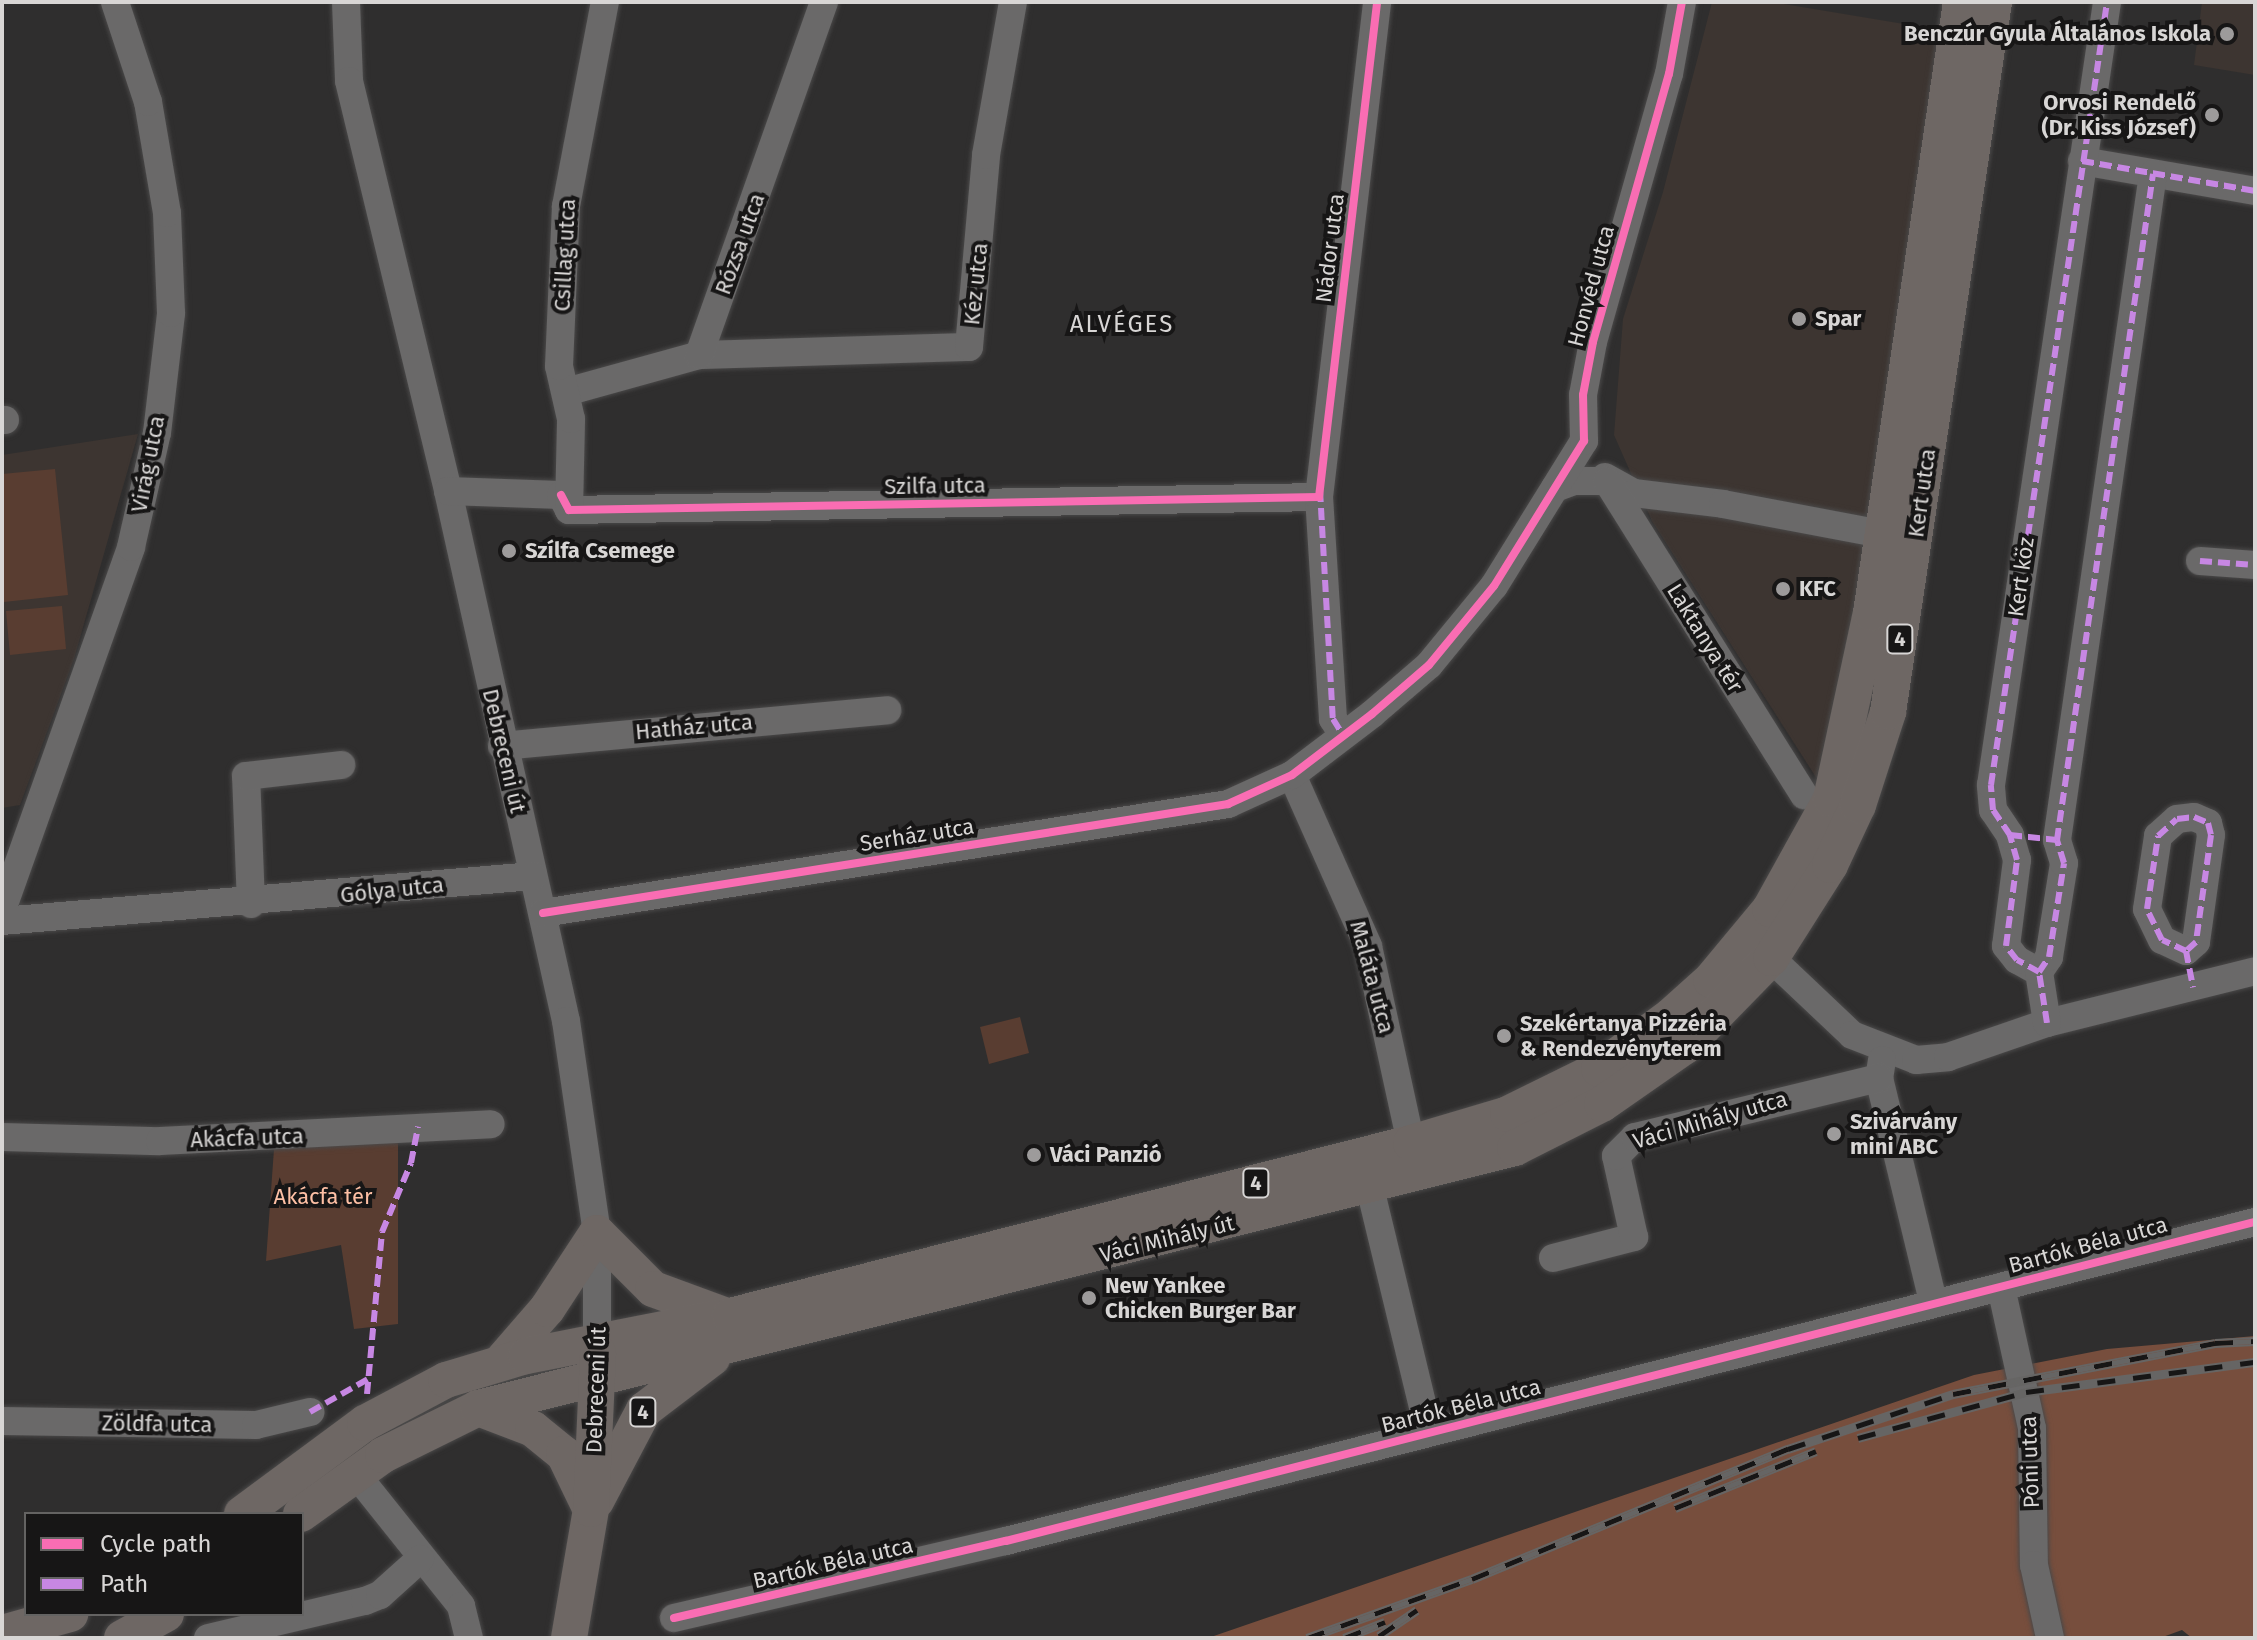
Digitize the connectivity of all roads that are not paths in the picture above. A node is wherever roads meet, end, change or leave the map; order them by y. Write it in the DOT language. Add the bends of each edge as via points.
graph roads {
  1 [pos="115,2"];
  2 [pos="346,2"];
  3 [pos="605,2"];
  4 [pos="824,2"];
  5 [pos="1013,2"];
  6 [pos="1377,2"];
  7 [pos="1682,2"];
  8 [pos="1961,2"];
  9 [pos="1994,2"];
  10 [pos="2107,2"];
  11 [pos="2082,161"];
  12 [pos="2153,174"];
  13 [pos="2255,191"];
  14 [pos="699,355"];
  15 [pos="566,392"];
  16 [pos="1584,441"];
  17 [pos="1607,481"];
  18 [pos="1555,488"];
  19 [pos="449,497"];
  20 [pos="1319,497"];
  21 [pos="565,502"];
  22 [pos="1900,537"];
  23 [pos="2200,561"];
  24 [pos="2255,565"];
  25 [pos="887,710"];
  26 [pos="1343,735"];
  27 [pos="502,746"];
  28 [pos="341,765"];
  29 [pos="1292,775"];
  30 [pos="1804,795"];
  31 [pos="2010,835"];
  32 [pos="2057,840"];
  33 [pos="533,876"];
  34 [pos="251,904"];
  35 [pos="2,910"];
  36 [pos="543,913"];
  37 [pos="2,921"];
  38 [pos="1760,948"];
  39 [pos="2186,951"];
  40 [pos="2255,971"];
  41 [pos="2039,972"];
  42 [pos="2193,987"];
  43 [pos="2047,1023"];
  44 [pos="1881,1065"];
  45 [pos="491,1124"];
  46 [pos="2,1137"];
  47 [pos="1411,1143"];
  48 [pos="1370,1188"];
  49 [pos="2255,1222"];
  50 [pos="597,1233"];
  51 [pos="1553,1258"];
  52 [pos="2001,1287"];
  53 [pos="1933,1302"];
  54 [pos="730,1331"];
  55 [pos="598,1360"];
  56 [pos="500,1363"];
  57 [pos="478,1408"];
  58 [pos="310,1412"];
  59 [pos="2,1421"];
  60 [pos="1429,1432"];
  61 [pos="355,1473"];
  62 [pos="591,1509"];
  63 [pos="245,1512"];
  64 [pos="304,1512"];
  65 [pos="420,1559"];
  66 [pos="304,1615"];
  67 [pos="63,1616"];
  68 [pos="162,1616"];
  69 [pos="301,1616"];
  70 [pos="674,1618"];
  71 [pos="2,1633"];
  72 [pos="122,1638"];
  73 [pos="208,1638"];
  74 [pos="469,1638"];
  75 [pos="569,1638"];
  76 [pos="2050,1638"];
  1 -- 35 [label="street, Virág utca" via="148,102 167,213 171,313 157,433 131,547"];
  2 -- 19 [label="street, Debreceni út" via="349,81"];
  3 -- 15 [label="street, Csillag utca" via="566,206 559,366"];
  4 -- 14 [label="street, Rózsa utca"];
  5 -- 14 [label="street, Kéz utca" via="986,155 969,347"];
  6 -- 20 [label="street, Nádor utca"];
  7 -- 16 [label="street, Honvéd utca" via="1669,74 1593,342 1583,395"];
  8 -- 22 [label="main road, Kert utca / 4"];
  9 -- 22 [label="main road, Kert utca / 4"];
  10 -- 11 [label="street, Kert köz"];
  11 -- 12 [label="street"];
  11 -- 31 [label="street, Kert köz" via="1991,785 1993,810"];
  12 -- 13 [label="street"];
  12 -- 32 [label="street"];
  14 -- 15 [label="street"];
  15 -- 21 [label="street, Csillag utca"];
  16 -- 17 [label="street, Laktanya tér"];
  16 -- 18 [label="street"];
  17 -- 18 [label="street" via="1574,481"];
  17 -- 22 [label="street" via="1634,493"];
  17 -- 30 [label="street, Laktanya tér"];
  18 -- 26 [label="street" via="1494,586 1429,665"];
  19 -- 21 [label="street, Szilfa utca"];
  19 -- 27 [label="street, Debreceni út"];
  20 -- 21 [label="street, Szilfa utca"];
  20 -- 26 [label="street, Nádor utca" via="1333,719"];
  22 -- 38 [label="main road, Kert utca / 4" via="1831,799"];
  23 -- 24 [label="street"];
  25 -- 27 [label="street, Hatház utca"];
  26 -- 29 [label="street"];
  27 -- 33 [label="street, Debreceni út"];
  28 -- 34 [label="street" via="246,776"];
  29 -- 36 [label="street, Serház utca" via="1228,804"];
  29 -- 47 [label="street, Maláta utca" via="1368,946"];
  31 -- 32 [label="street"];
  31 -- 41 [label="street, Kert köz" via="2017,860 2006,946 2017,960"];
  32 -- 41 [label="street" via="2064,863 2049,957"];
  33 -- 34 [label="street, Gólya utca"];
  33 -- 36 [label="street, Debreceni út"];
  34 -- 37 [label="street, Gólya utca"];
  36 -- 50 [label="street, Debreceni út" via="582,1113"];
  38 -- 44 [label="street, Váci Mihály utca"];
  38 -- 47 [label="main road, Váci Mihály út / 4" via="1599,1069 1508,1114"];
  38 -- 48 [label="main road, Váci Mihály út / 4" via="1685,1046 1602,1104 1515,1148"];
  39 -- 42 [label="street"];
  40 -- 42 [label="street, Váci Mihály utca"];
  41 -- 43 [label="street"];
  42 -- 43 [label="street, Váci Mihály utca"];
  43 -- 44 [label="street, Váci Mihály utca" via="1948,1057"];
  44 -- 51 [label="street, Váci Mihály utca" via="1635,1137 1616,1156 1634,1237"];
  44 -- 53 [label="street"];
  45 -- 46 [label="street, Akácfa utca" via="160,1141"];
  47 -- 54 [label="main road, Váci Mihály út / 4"];
  48 -- 54 [label="main road, Váci Mihály út / 4"];
  48 -- 60 [label="street"];
  49 -- 52 [label="street, Bartók Béla utca"];
  50 -- 54 [label="main road" via="653,1289"];
  50 -- 55 [label="street, Debreceni út"];
  50 -- 56 [label="main road" via="547,1309"];
  52 -- 53 [label="street, Bartók Béla utca"];
  52 -- 76 [label="street, Póni utca" via="2032,1428 2034,1565"];
  53 -- 60 [label="street, Bartók Béla utca"];
  54 -- 55 [label="main road, Váci Mihály út / 4"];
  54 -- 62 [label="main road, Debreceni út / 4" via="644,1410"];
  55 -- 56 [label="main road"];
  55 -- 57 [label="main road"];
  55 -- 62 [label="main road, Debreceni út / 4"];
  56 -- 63 [label="main road" via="446,1380 386,1410"];
  57 -- 61 [label="main road"];
  57 -- 62 [label="main road" via="533,1429 564,1454"];
  58 -- 59 [label="street, Zöldfa utca" via="256,1425"];
  60 -- 70 [label="street, Bartók Béla utca" via="1006,1541"];
  61 -- 64 [label="main road"];
  61 -- 65 [label="street"];
  62 -- 75 [label="main road, Debreceni út / 4"];
  65 -- 66 [label="street" via="380,1595"];
  65 -- 74 [label="street" via="461,1606"];
  67 -- 71 [label="main road"];
  68 -- 72 [label="main road"];
  69 -- 73 [label="street"];
}
